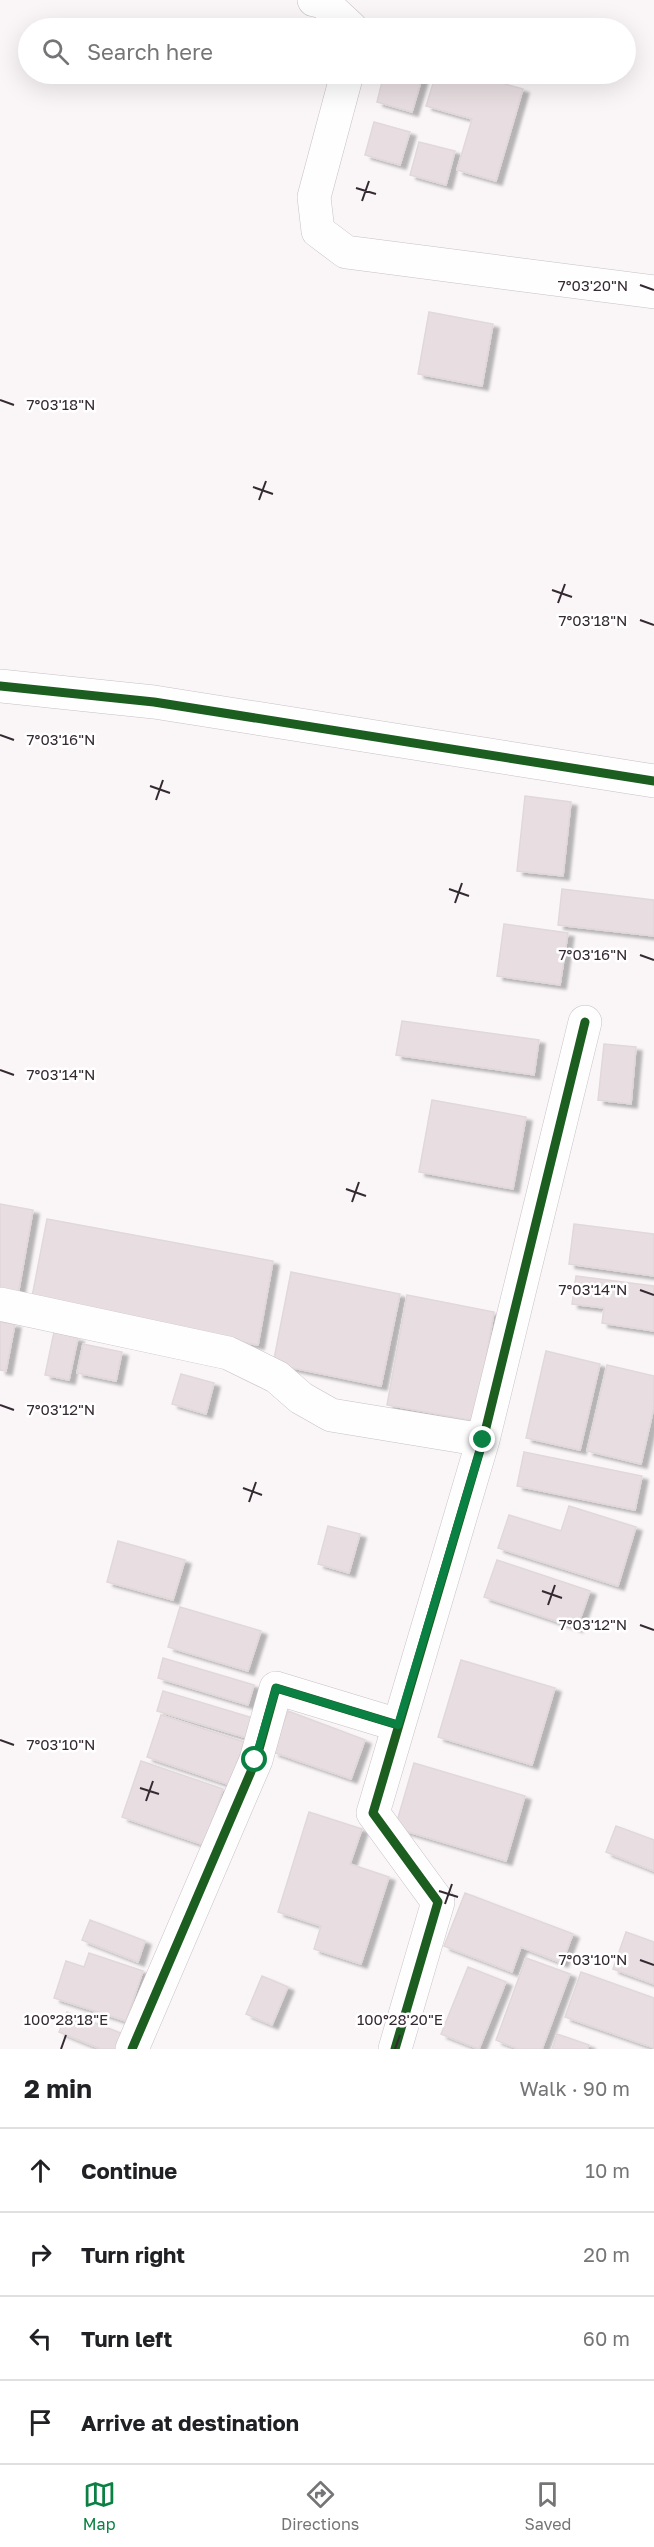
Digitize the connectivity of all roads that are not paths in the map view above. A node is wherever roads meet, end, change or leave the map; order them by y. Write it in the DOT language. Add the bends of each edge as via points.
graph roads {
  1 [pos="314,0"];
  2 [pos="340,18"];
  3 [pos="344,84"];
  4 [pos="654,292"];
  5 [pos="0,686"];
  6 [pos="654,781"];
  7 [pos="585,1022"];
  8 [pos="0,1304"];
  9 [pos="483,1440"];
  10 [pos="398,1725"];
  11 [pos="132,2049"];
  12 [pos="395,2049"];
  1 -- 2 [label="street" via="323,2"];
  3 -- 4 [label="street" via="314,197 318,231 346,252"];
  5 -- 6 [label="street" via="154,702"];
  7 -- 9 [label="street"];
  8 -- 9 [label="street" via="228,1353 277,1377 301,1398 331,1415"];
  9 -- 10 [label="street"];
  10 -- 11 [label="street" via="276,1688 255,1760"];
  10 -- 12 [label="street" via="373,1813 438,1902"];
}
